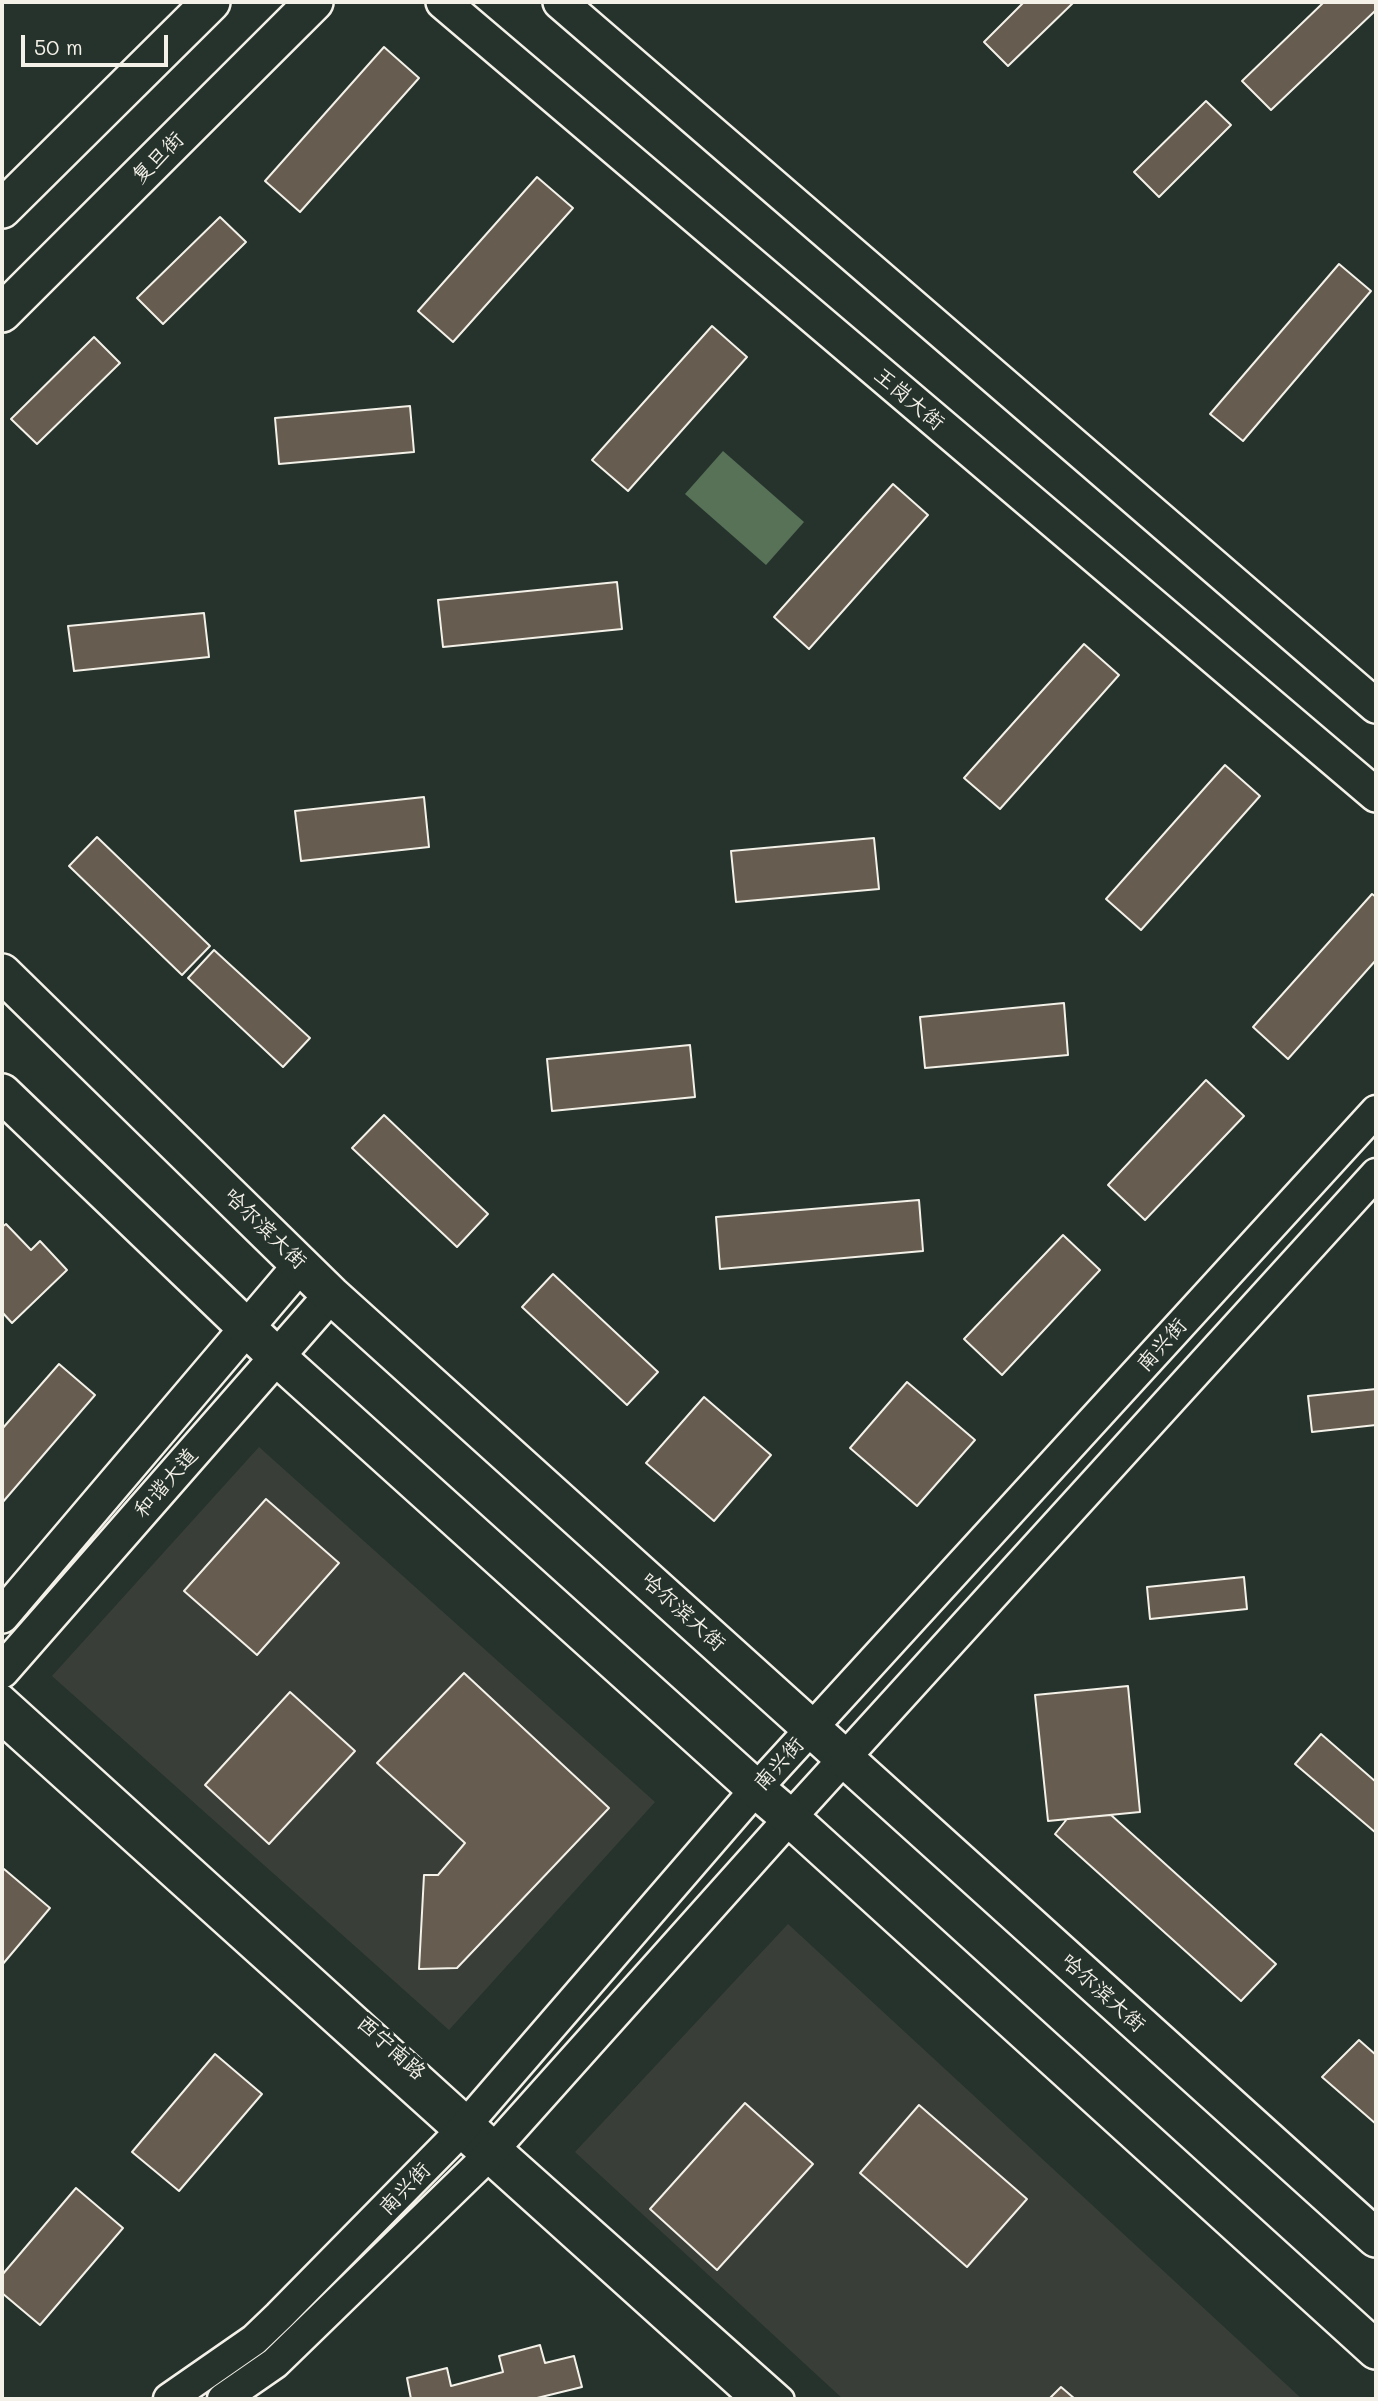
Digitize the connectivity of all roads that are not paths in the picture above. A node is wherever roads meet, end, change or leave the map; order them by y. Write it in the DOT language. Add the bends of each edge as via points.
graph roads {
  1 [pos="211,2"];
  2 [pos="314,2"];
  3 [pos="443,2"];
  4 [pos="560,2"];
  5 [pos="2,209"];
  6 [pos="2,313"];
  7 [pos="1376,706"];
  8 [pos="1376,796"];
  9 [pos="2,973"];
  10 [pos="2,1093"];
  11 [pos="1376,1111"];
  12 [pos="1376,1174"];
  13 [pos="301,1264"];
  14 [pos="331,1295"];
  15 [pos="246,1327"];
  16 [pos="277,1357"];
  17 [pos="2,1616"];
  18 [pos="2,1671"];
  19 [pos="2,1696"];
  20 [pos="2,1723"];
  21 [pos="811,1728"];
  22 [pos="844,1759"];
  23 [pos="756,1789"];
  24 [pos="790,1818"];
  25 [pos="464,2127"];
  26 [pos="491,2152"];
  27 [pos="1376,2238"];
  28 [pos="1376,2350"];
  29 [pos="169,2399"];
  30 [pos="223,2399"];
  31 [pos="752,2399"];
  32 [pos="782,2399"];
  1 -- 5 [label="main road"];
  2 -- 6 [label="main road, 复旦街"];
  3 -- 8 [label="main road, 王岗大街"];
  4 -- 7 [label="main road"];
  9 -- 13 [label="main road, 哈尔滨大街"];
  10 -- 15 [label="main road"];
  11 -- 21 [label="street, 南兴街"];
  12 -- 22 [label="street, 南兴街"];
  13 -- 14 [label="main road, 哈尔滨大街"];
  13 -- 15 [label="main road, 和谐大道"];
  14 -- 16 [label="main road, 和谐大道"];
  14 -- 21 [label="main road, 哈尔滨大街"];
  15 -- 16 [label="main road"];
  15 -- 17 [label="main road, 和谐大道"];
  16 -- 18 [label="main road, 和谐大道"];
  16 -- 23 [label="main road"];
  19 -- 25 [label="street, 西宁南路"];
  20 -- 25 [label="street, 西宁南路"];
  21 -- 22 [label="main road, 哈尔滨大街"];
  21 -- 23 [label="street, 南兴街"];
  22 -- 24 [label="street, 南兴街"];
  22 -- 27 [label="main road, 哈尔滨大街"];
  23 -- 24 [label="main road"];
  23 -- 25 [label="street, 南兴街"];
  24 -- 26 [label="street, 南兴街"];
  24 -- 28 [label="main road"];
  25 -- 26 [label="street, 西宁南路"];
  25 -- 29 [label="street, 南兴街" via="254,2340"];
  26 -- 30 [label="street, 南兴街" via="275,2363"];
  26 -- 31 [label="street, 西宁南路"];
  26 -- 32 [label="street, 西宁南路"];
}
